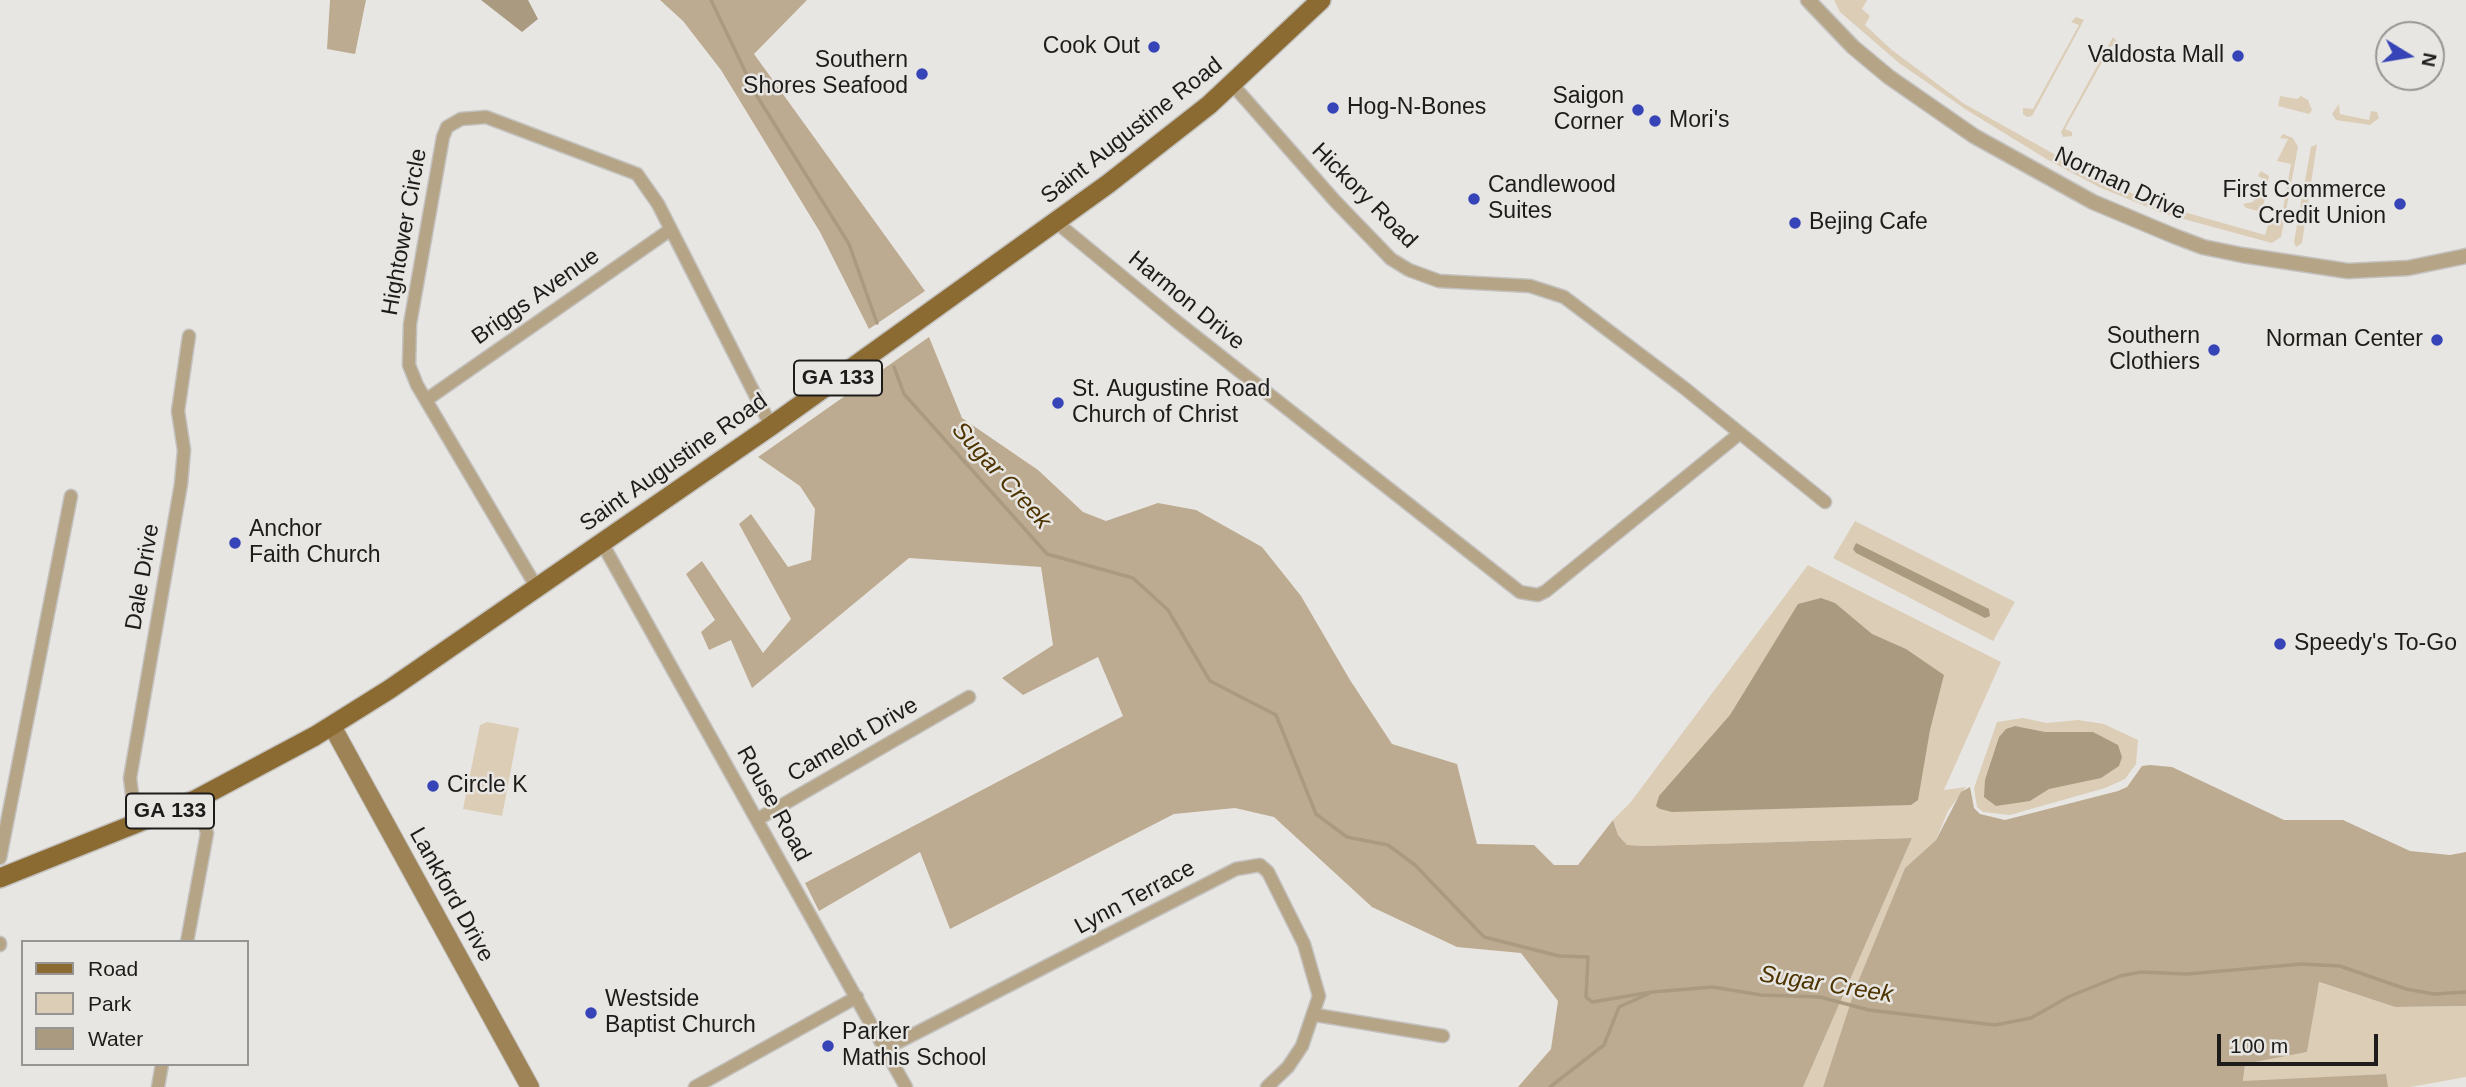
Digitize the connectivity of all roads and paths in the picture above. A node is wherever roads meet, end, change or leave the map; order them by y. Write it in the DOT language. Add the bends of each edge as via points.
graph roads {
  1 [pos="1321,0"];
  2 [pos="1808,0"];
  3 [pos="1232,84"];
  4 [pos="1056,222"];
  5 [pos="670,230"];
  6 [pos="2466,256"];
  7 [pos="189,336"];
  8 [pos="426,400"];
  9 [pos="771,426"];
  10 [pos="1739,434"];
  11 [pos="71,496"];
  12 [pos="1825,502"];
  13 [pos="602,543"];
  14 [pos="537,588"];
  15 [pos="969,697"];
  16 [pos="332,726"];
  17 [pos="197,799"];
  18 [pos="758,819"];
  19 [pos="136,825"];
  20 [pos="0,858"];
  21 [pos="0,878"];
  22 [pos="187,940"];
  23 [pos="857,996"];
  24 [pos="1315,1015"];
  25 [pos="1443,1036"];
  26 [pos="885,1049"];
  27 [pos="162,1066"];
  28 [pos="158,1087"];
  29 [pos="530,1087"];
  30 [pos="695,1087"];
  31 [pos="906,1087"];
  32 [pos="1267,1087"];
  1 -- 3 [label="main road, Saint Augustine Road / GA 133"];
  2 -- 6 [label="street, Norman Drive" via="1889,78 1974,136 2093,202 2174,236 2242,255 2348,271 2408,268"];
  3 -- 4 [label="main road, Saint Augustine Road / GA 133"];
  3 -- 10 [label="street, Hickory Road" via="1391,259 1439,281 1530,285 1564,298"];
  4 -- 9 [label="main road, Saint Augustine Road / GA 133"];
  4 -- 10 [label="street, Harmon Drive" via="1520,592 1546,591"];
  5 -- 8 [label="street, Briggs Avenue"];
  5 -- 8 [label="street, Hightower Circle" via="637,174 486,117 461,119 447,127 408,348 413,376"];
  5 -- 9 [label="street, Hightower Circle"];
  7 -- 19 [label="street, Dale Drive" via="177,411 184,450 181,484 130,778"];
  8 -- 14 [label="street, Hightower Circle"];
  9 -- 13 [label="main road, Saint Augustine Road / GA 133"];
  10 -- 12 [label="street, Hickory Road"];
  11 -- 20 [label="street"];
  13 -- 14 [label="main road, Saint Augustine Road / GA 133"];
  13 -- 18 [label="street, Rouse Road"];
  14 -- 16 [label="main road, Saint Augustine Road / GA 133"];
  15 -- 18 [label="street, Camelot Drive"];
  16 -- 17 [label="main road, Saint Augustine Road / GA 133"];
  16 -- 29 [label="main road, Lankford Drive"];
  17 -- 19 [label="main road, Saint Augustine Road / GA 133"];
  17 -- 22 [label="street" via="207,833"];
  18 -- 23 [label="street, Rouse Road"];
  19 -- 21 [label="main road, Saint Augustine Road / GA 133"];
  23 -- 26 [label="street, Rouse Road"];
  23 -- 30 [label="street"];
  24 -- 25 [label="street"];
  24 -- 26 [label="street, Lynn Terrace" via="1319,996 1304,944 1268,872 1260,865 1247,865"];
  24 -- 32 [label="street" via="1288,1068"];
  26 -- 31 [label="street, Rouse Road"];
  27 -- 28 [label="street"];
}
